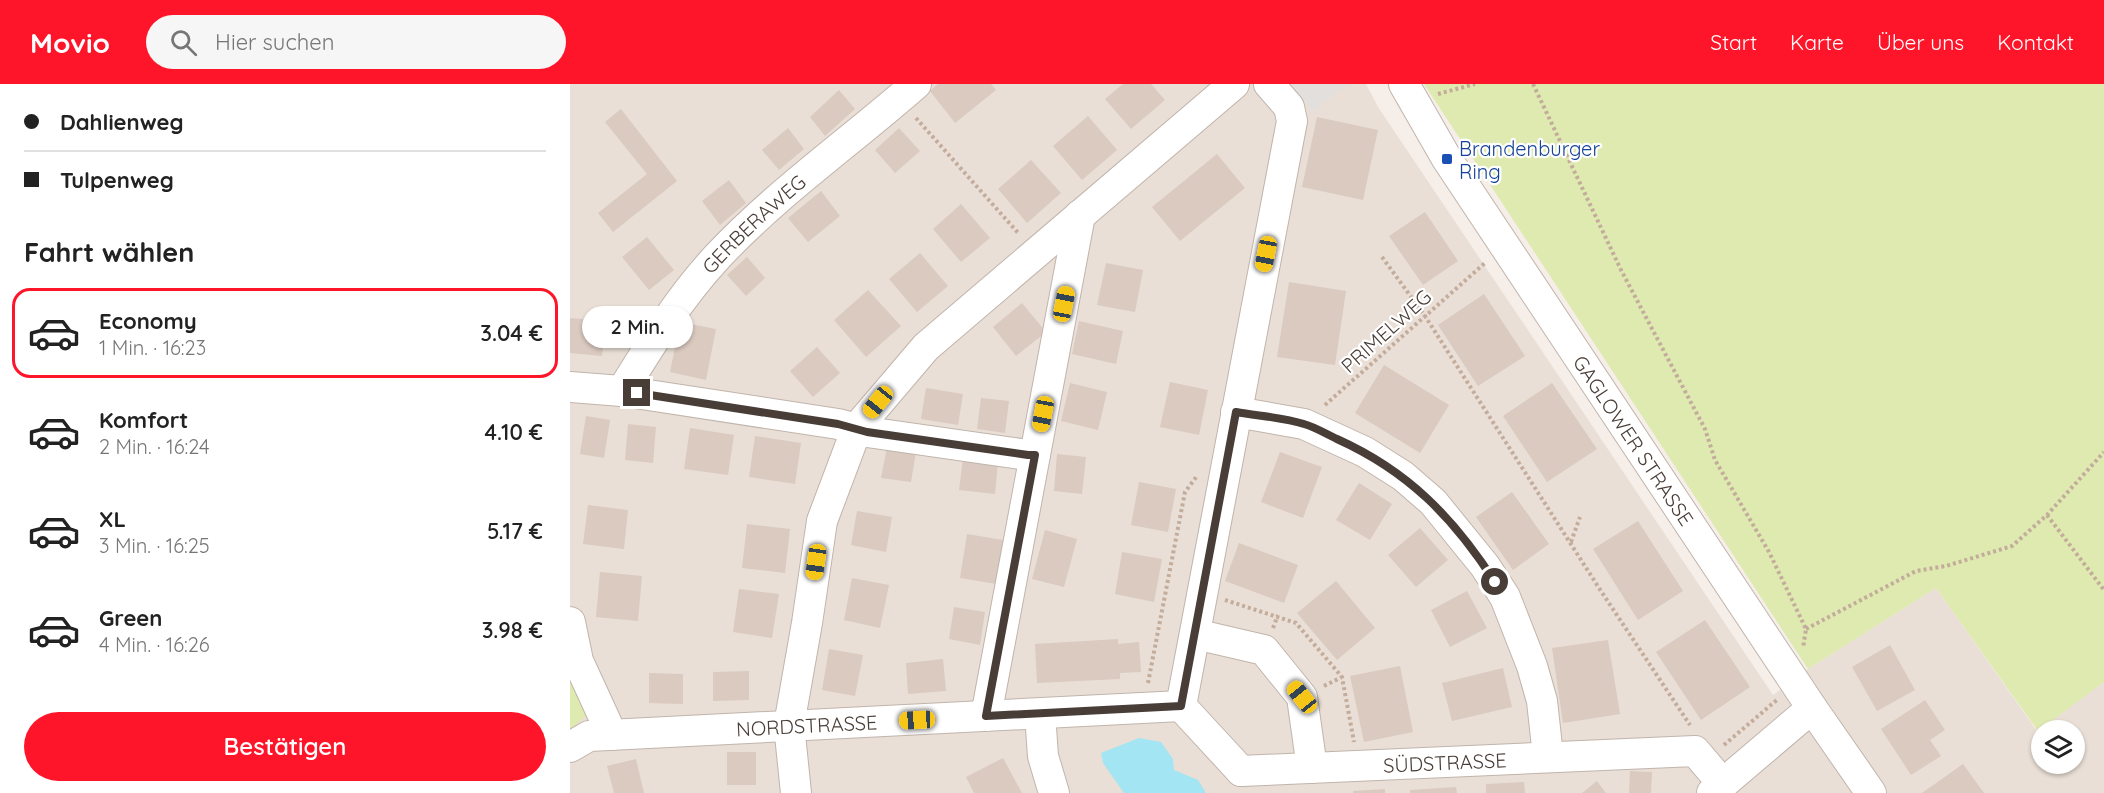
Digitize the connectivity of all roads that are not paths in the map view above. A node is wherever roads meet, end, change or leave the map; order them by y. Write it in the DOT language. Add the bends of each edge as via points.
graph roads {
  1 [pos="1234,84"];
  2 [pos="1269,84"];
  3 [pos="1417,90"];
  4 [pos="908,91"];
  5 [pos="1080,215"];
  6 [pos="570,387"];
  7 [pos="622,391"];
  8 [pos="1236,412"];
  9 [pos="857,428"];
  10 [pos="1035,455"];
  11 [pos="570,622"];
  12 [pos="1194,634"];
  13 [pos="574,658"];
  14 [pos="1181,706"];
  15 [pos="1812,708"];
  16 [pos="1040,714"];
  17 [pos="986,716"];
  18 [pos="789,725"];
  19 [pos="612,735"];
  20 [pos="570,747"];
  21 [pos="1548,756"];
  22 [pos="1312,768"];
  23 [pos="1239,782"];
  24 [pos="1718,789"];
  25 [pos="796,793"];
  26 [pos="1054,793"];
  27 [pos="1871,793"];
  1 -- 5 [label="street"];
  2 -- 8 [label="street" via="1289,107 1292,121"];
  3 -- 15 [label="street, GAGLOWER STRASSE" via="1447,159"];
  4 -- 7 [label="street, GERBERAWEG" via="776,201 716,258 666,318"];
  5 -- 9 [label="street" via="926,347"];
  5 -- 10 [label="street"];
  6 -- 7 [label="street"];
  7 -- 9 [label="street"];
  8 -- 12 [label="street"];
  8 -- 21 [label="street" via="1304,424 1365,452 1403,476 1433,502 1505,597 1542,701"];
  9 -- 10 [label="street"];
  9 -- 18 [label="street" via="822,521"];
  10 -- 17 [label="street"];
  11 -- 13 [label="street"];
  12 -- 14 [label="street"];
  12 -- 22 [label="street" via="1264,650 1302,697"];
  13 -- 19 [label="street"];
  14 -- 16 [label="street, NORDSTRASSE"];
  14 -- 23 [label="street, SÜDSTRASSE"];
  15 -- 24 [label="street"];
  15 -- 27 [label="street, GAGLOWER STRASSE"];
  16 -- 17 [label="street, NORDSTRASSE"];
  16 -- 26 [label="street" via="1043,756"];
  17 -- 18 [label="street, NORDSTRASSE"];
  18 -- 19 [label="street, NORDSTRASSE"];
  18 -- 25 [label="street"];
  19 -- 20 [label="street, NORDSTRASSE" via="589,736"];
  21 -- 22 [label="street, SÜDSTRASSE"];
  21 -- 24 [label="street, SÜDSTRASSE" via="1695,751"];
  22 -- 23 [label="street, SÜDSTRASSE"];
}
